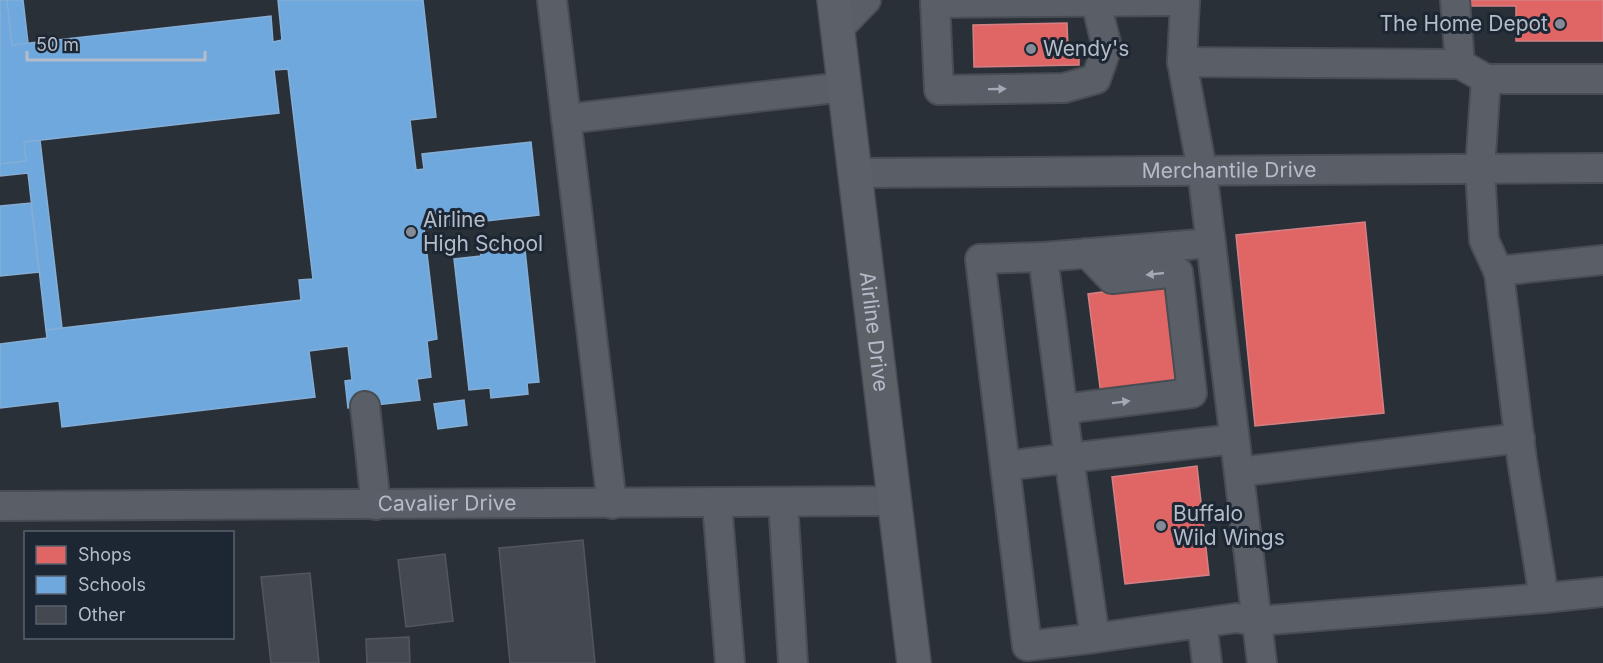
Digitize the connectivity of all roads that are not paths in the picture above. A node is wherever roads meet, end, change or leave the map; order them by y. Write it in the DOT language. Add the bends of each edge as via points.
graph roads {
  1 [pos="552,0"];
  2 [pos="866,0"];
  3 [pos="1455,0"];
  4 [pos="935,1"];
  5 [pos="1185,1"];
  6 [pos="1096,3"];
  7 [pos="836,14"];
  8 [pos="1182,62"];
  9 [pos="1460,64"];
  10 [pos="1486,80"];
  11 [pos="1603,80"];
  12 [pos="844,87"];
  13 [pos="566,119"];
  14 [pos="1603,168"];
  15 [pos="1480,169"];
  16 [pos="1202,170"];
  17 [pos="855,172"];
  18 [pos="1211,243"];
  19 [pos="1087,253"];
  20 [pos="1043,257"];
  21 [pos="1603,260"];
  22 [pos="1498,271"];
  23 [pos="365,406"];
  24 [pos="1063,409"];
  25 [pos="1520,438"];
  26 [pos="1234,439"];
  27 [pos="1069,458"];
  28 [pos="1005,466"];
  29 [pos="1239,472"];
  30 [pos="895,501"];
  31 [pos="783,502"];
  32 [pos="717,503"];
  33 [pos="612,504"];
  34 [pos="376,505"];
  35 [pos="0,506"];
  36 [pos="1603,592"];
  37 [pos="1544,598"];
  38 [pos="1257,621"];
  39 [pos="1202,623"];
  40 [pos="1095,638"];
  41 [pos="1028,654"];
  42 [pos="730,663"];
  43 [pos="793,663"];
  44 [pos="914,663"];
  45 [pos="1207,663"];
  46 [pos="1262,663"];
  1 -- 13 [label="street"];
  2 -- 7 [label="street"];
  3 -- 9 [label="street"];
  4 -- 6 [label="street"];
  4 -- 6 [label="street, one-way" via="939,90 1064,88 1096,79 1107,47"];
  5 -- 6 [label="street"];
  5 -- 8 [label="street"];
  7 -- 12 [label="main road, Airline Drive"];
  8 -- 9 [label="street"];
  8 -- 16 [label="street"];
  9 -- 10 [label="street"];
  10 -- 11 [label="street"];
  10 -- 15 [label="street"];
  12 -- 13 [label="street"];
  12 -- 17 [label="main road, Airline Drive"];
  13 -- 33 [label="street"];
  14 -- 15 [label="street, Merchantile Drive"];
  15 -- 16 [label="street, Merchantile Drive"];
  15 -- 22 [label="street" via="1484,240"];
  16 -- 17 [label="street, Merchantile Drive"];
  16 -- 18 [label="street"];
  17 -- 30 [label="main road, Airline Drive"];
  18 -- 19 [label="street"];
  18 -- 26 [label="street"];
  19 -- 20 [label="street"];
  24 -- 19 [label="street, one-way" via="1192,393 1178,272 1112,279"];
  20 -- 24 [label="street"];
  20 -- 28 [label="street" via="980,259"];
  21 -- 22 [label="street"];
  22 -- 25 [label="street"];
  23 -- 34 [label="street"];
  24 -- 27 [label="street"];
  25 -- 29 [label="street"];
  25 -- 37 [label="street"];
  26 -- 27 [label="street"];
  26 -- 29 [label="street"];
  27 -- 28 [label="street"];
  27 -- 40 [label="street"];
  28 -- 41 [label="street"];
  29 -- 38 [label="street"];
  30 -- 31 [label="street, Cavalier Drive"];
  30 -- 44 [label="main road, Airline Drive"];
  31 -- 32 [label="street, Cavalier Drive"];
  31 -- 43 [label="street"];
  32 -- 33 [label="street, Cavalier Drive"];
  32 -- 42 [label="street"];
  33 -- 34 [label="street, Cavalier Drive"];
  34 -- 35 [label="street, Cavalier Drive"];
  36 -- 37 [label="street"];
  37 -- 38 [label="street"];
  38 -- 39 [label="street" via="1236,618"];
  38 -- 46 [label="street"];
  39 -- 40 [label="street"];
  39 -- 45 [label="street"];
  40 -- 41 [label="street"];
}
